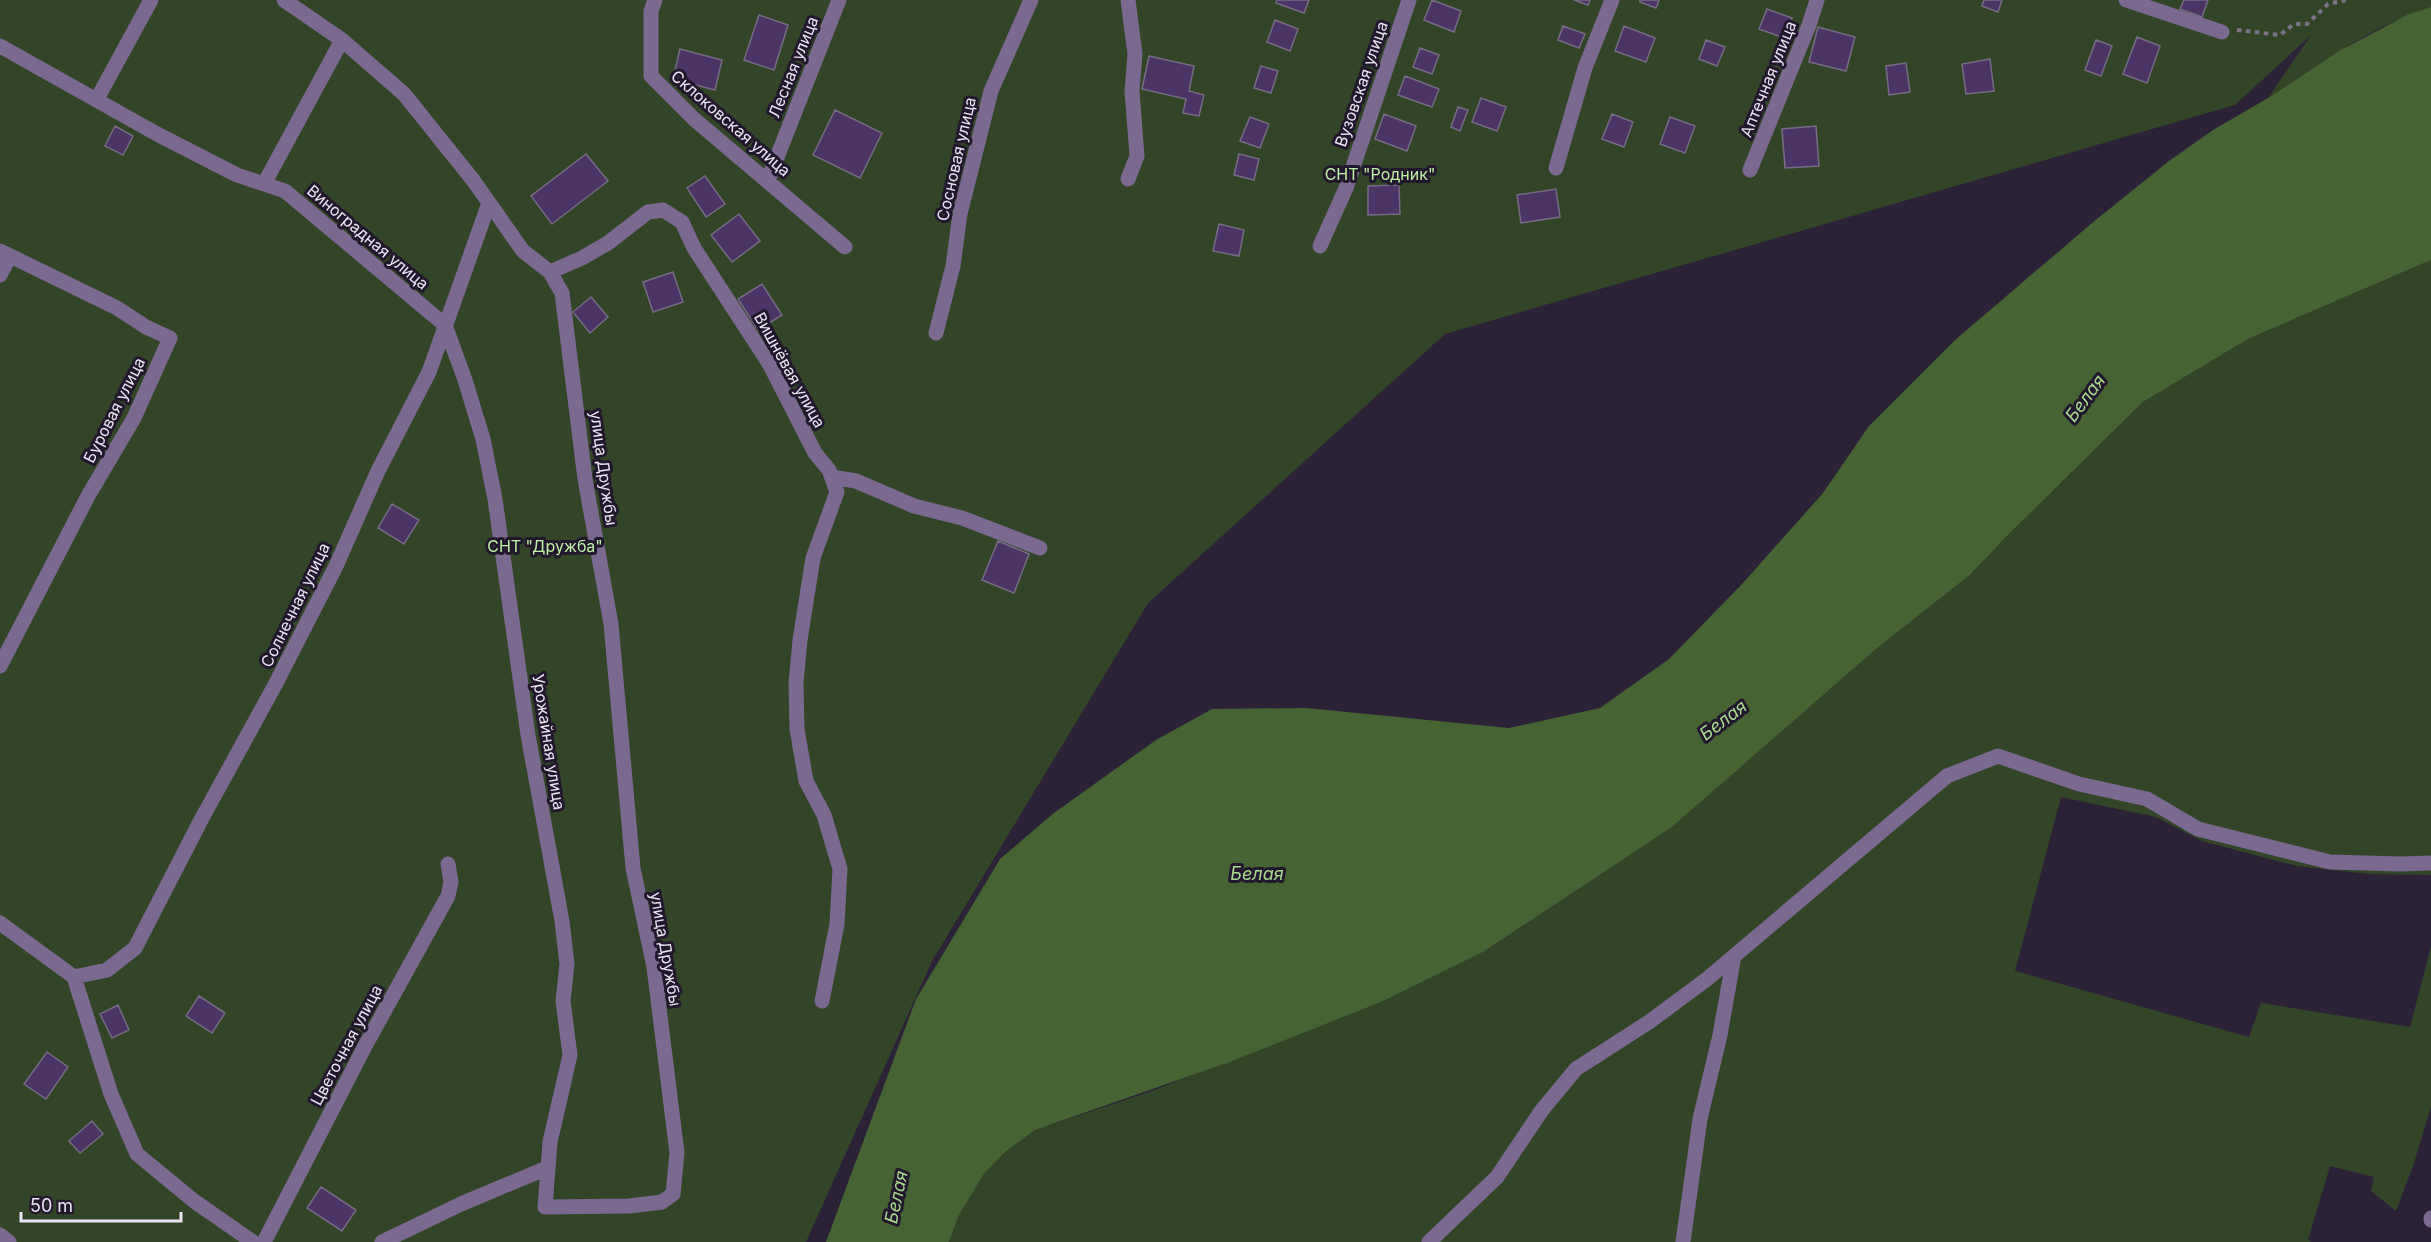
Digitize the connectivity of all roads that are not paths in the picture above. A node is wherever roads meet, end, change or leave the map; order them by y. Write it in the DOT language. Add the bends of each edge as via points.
graph roads {
  1 [pos="151,0"];
  2 [pos="284,0"];
  3 [pos="655,0"];
  4 [pos="839,0"];
  5 [pos="1031,0"];
  6 [pos="1128,0"];
  7 [pos="1409,0"];
  8 [pos="1612,0"];
  9 [pos="1817,0"];
  10 [pos="2126,0"];
  11 [pos="2222,32"];
  12 [pos="342,40"];
  13 [pos="0,46"];
  14 [pos="97,99"];
  15 [pos="1556,168"];
  16 [pos="1750,170"];
  17 [pos="1128,179"];
  18 [pos="768,180"];
  19 [pos="264,184"];
  20 [pos="489,203"];
  21 [pos="1320,246"];
  22 [pos="844,247"];
  23 [pos="5,253"];
  24 [pos="550,272"];
  25 [pos="0,275"];
  26 [pos="445,325"];
  27 [pos="936,333"];
  28 [pos="832,477"];
  29 [pos="1040,548"];
  30 [pos="0,666"];
  31 [pos="2431,863"];
  32 [pos="448,864"];
  33 [pos="0,923"];
  34 [pos="1734,956"];
  35 [pos="74,977"];
  36 [pos="822,1001"];
  37 [pos="547,1168"];
  38 [pos="545,1207"];
  39 [pos="0,1235"];
  40 [pos="9,1242"];
  41 [pos="253,1242"];
  42 [pos="264,1242"];
  43 [pos="382,1242"];
  44 [pos="1429,1242"];
  45 [pos="1683,1242"];
  1 -- 14 [label="street"];
  2 -- 12 [label="street, улица Дружбы"];
  3 -- 18 [label="street, Склоковская улица" via="651,10 651,76 694,119"];
  4 -- 18 [label="street, Лесная улица"];
  5 -- 27 [label="street, Сосновая улица" via="991,92 960,214 953,266"];
  6 -- 17 [label="street" via="1135,54 1132,91 1137,156"];
  7 -- 21 [label="street, Вузовская улица" via="1346,188"];
  8 -- 15 [label="street" via="1585,68"];
  9 -- 16 [label="street, Аптечная улица"];
  10 -- 11 [label="street"];
  12 -- 19 [label="street"];
  12 -- 20 [label="street, улица Дружбы" via="404,94"];
  13 -- 14 [label="street, Виноградная улица"];
  14 -- 19 [label="street, Виноградная улица" via="156,134 237,175"];
  18 -- 22 [label="street, Склоковская улица"];
  19 -- 26 [label="street, Виноградная улица" via="285,191"];
  20 -- 24 [label="street, улица Дружбы" via="523,251"];
  20 -- 26 [label="street, Солнечная улица"];
  23 -- 25 [label="street"];
  23 -- 30 [label="street, Буровая улица" via="170,338 134,418 88,496"];
  24 -- 28 [label="street, Вишнёвая улица" via="608,243 648,212 663,210 682,222 694,248 770,365 815,453"];
  24 -- 38 [label="street, улица Дружбы" via="562,293 585,479 611,624 633,868 654,967 677,1153 673,1194 662,1202"];
  26 -- 35 [label="street, Солнечная улица" via="429,372 378,471 336,566 135,948 106,970"];
  26 -- 37 [label="street, Урожайная улица" via="483,439 495,499 528,735 562,921 567,964 563,1001 570,1055"];
  28 -- 29 [label="street" via="856,481 914,506 962,518"];
  28 -- 36 [label="street" via="837,492 813,558 796,683 797,729 806,782 824,815 840,868 837,924"];
  31 -- 34 [label="street" via="2330,862 2198,829 2147,799 2079,784 1998,756 1947,776"];
  32 -- 42 [label="street, Цветочная улица" via="448,897 365,1046"];
  33 -- 35 [label="street"];
  34 -- 44 [label="street" via="1649,1022 1576,1069 1542,1110 1497,1177"];
  34 -- 45 [label="street" via="1700,1119"];
  35 -- 41 [label="street" via="111,1094 138,1154 194,1201"];
  37 -- 38 [label="street, Урожайная улица"];
  37 -- 43 [label="street"];
  39 -- 40 [label="street"];
}
